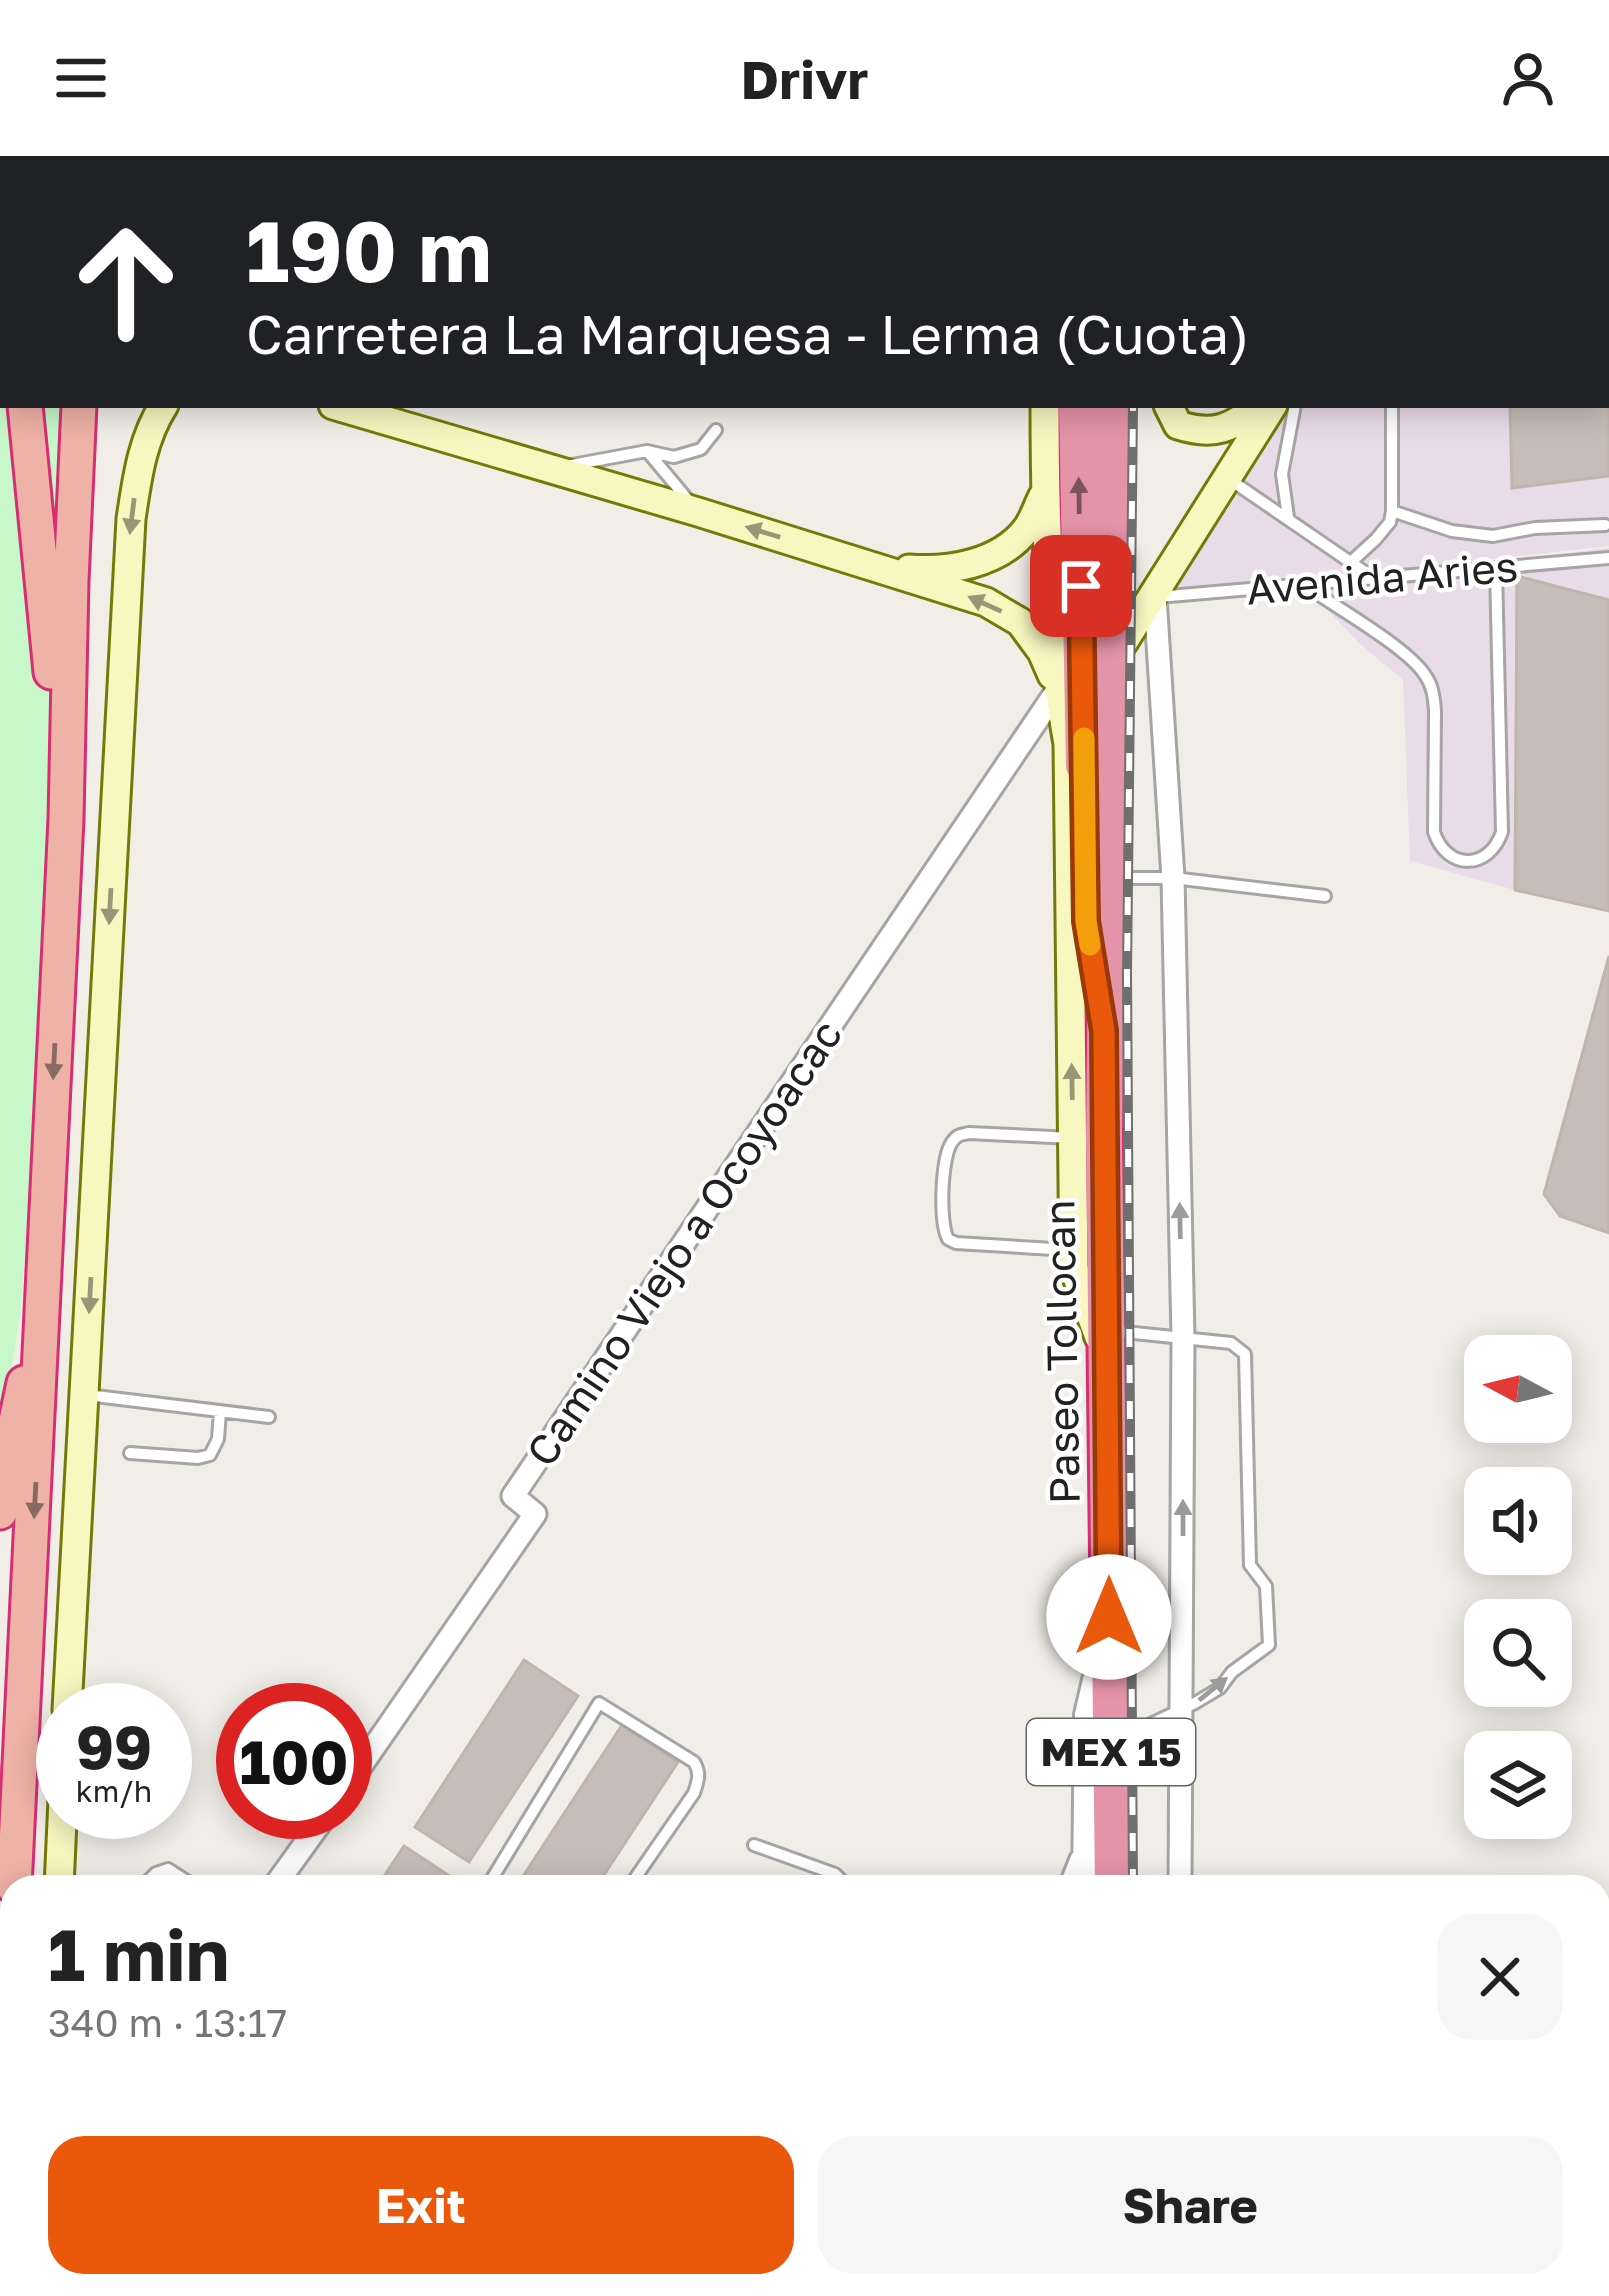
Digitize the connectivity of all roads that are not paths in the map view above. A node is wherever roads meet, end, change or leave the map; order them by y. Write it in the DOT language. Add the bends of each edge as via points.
graph roads {
  1 [pos="25,408"];
  2 [pos="80,408"];
  3 [pos="162,408"];
  4 [pos="343,408"];
  5 [pos="1045,408"];
  6 [pos="1077,408"];
  7 [pos="1112,408"];
  8 [pos="1170,408"];
  9 [pos="1257,408"];
  10 [pos="1272,408"];
  11 [pos="1294,408"];
  12 [pos="1392,408"];
  13 [pos="716,430"];
  14 [pos="647,451"];
  15 [pos="551,469"];
  16 [pos="1228,478"];
  17 [pos="1045,493"];
  18 [pos="1392,511"];
  19 [pos="698,512"];
  20 [pos="1288,517"];
  21 [pos="1605,525"];
  22 [pos="1609,558"];
  23 [pos="1351,562"];
  24 [pos="875,566"];
  25 [pos="1496,568"];
  26 [pos="1375,579"];
  27 [pos="1304,585"];
  28 [pos="1155,597"];
  29 [pos="1109,665"];
  30 [pos="1058,689"];
  31 [pos="67,819"];
  32 [pos="1108,878"];
  33 [pos="1173,878"];
  34 [pos="1325,896"];
  35 [pos="1104,1031"];
  36 [pos="1072,1138"];
  37 [pos="1074,1250"];
  38 [pos="42,1300"];
  39 [pos="1183,1338"];
  40 [pos="1108,1346"];
  41 [pos="83,1394"];
  42 [pos="220,1411"];
  43 [pos="269,1417"];
  44 [pos="130,1453"];
  45 [pos="0,1512"];
  46 [pos="1109,1617"];
  47 [pos="69,1683"];
  48 [pos="1181,1709"];
  49 [pos="1111,1743"];
  50 [pos="372,1750"];
  51 [pos="1087,1818"];
  52 [pos="61,1839"];
  53 [pos="309,1839"];
  54 [pos="754,1845"];
  55 [pos="15,1875"];
  56 [pos="59,1875"];
  57 [pos="283,1875"];
  58 [pos="494,1875"];
  59 [pos="637,1875"];
  60 [pos="836,1875"];
  61 [pos="1069,1875"];
  62 [pos="1085,1875"];
  63 [pos="1113,1875"];
  64 [pos="1180,1875"];
  1 -- 31 [label="highway"];
  2 -- 31 [label="highway"];
  3 -- 41 [label="main road, one-way" via="140,462 131,519"];
  4 -- 15 [label="main road"];
  5 -- 17 [label="main road"];
  35 -- 6 [label="highway, one-way" via="1086,921"];
  7 -- 29 [label="highway, MEX 15"];
  8 -- 9 [label="main road" via="1178,425 1199,432 1228,428"];
  10 -- 16 [label="main road"];
  11 -- 20 [label="lane" via="1282,474"];
  12 -- 18 [label="lane"];
  13 -- 14 [label="lane" via="701,449 674,457"];
  14 -- 15 [label="lane"];
  14 -- 19 [label="lane"];
  15 -- 19 [label="main road"];
  16 -- 20 [label="lane"];
  16 -- 28 [label="main road"];
  17 -- 24 [label="main road" via="1025,531 993,556 925,570"];
  17 -- 30 [label="main road"];
  18 -- 21 [label="lane" via="1493,536"];
  18 -- 23 [label="lane"];
  24 -- 19 [label="main road, one-way"];
  20 -- 23 [label="lane"];
  22 -- 25 [label="lane, Avenida Aries"];
  23 -- 26 [label="lane"];
  30 -- 24 [label="main road, one-way" via="1020,622 986,602"];
  25 -- 26 [label="lane, Avenida Aries"];
  25 -- 27 [label="lane" via="1502,832 1489,855 1469,861 1449,856 1434,832 1435,711 1425,674"];
  26 -- 27 [label="lane, Avenida Aries"];
  27 -- 28 [label="lane, Avenida Aries"];
  28 -- 29 [label="main road"];
  28 -- 33 [label="street"];
  29 -- 32 [label="highway, MEX 15"];
  36 -- 30 [label="main road, one-way" via="1067,744"];
  30 -- 50 [label="street, Camino Viejo a Ocoyoacac" via="513,1496 535,1514"];
  31 -- 38 [label="highway, one-way"];
  32 -- 33 [label="lane"];
  32 -- 35 [label="highway, MEX 15"];
  33 -- 34 [label="lane"];
  39 -- 33 [label="street, one-way"];
  35 -- 40 [label="highway, Paseo Tollocan / MEX 15"];
  36 -- 37 [label="main road"];
  36 -- 37 [label="lane" via="958,1135 946,1160 942,1223 956,1243"];
  37 -- 40 [label="main road" via="1074,1269"];
  38 -- 45 [label="highway"];
  38 -- 55 [label="highway, one-way"];
  39 -- 40 [label="lane"];
  48 -- 39 [label="street, one-way"];
  48 -- 39 [label="lane, one-way" via="1270,1645 1266,1586 1250,1565 1245,1354 1232,1343"];
  40 -- 46 [label="highway, Paseo Tollocan / MEX 15"];
  41 -- 42 [label="lane"];
  41 -- 47 [label="main road"];
  42 -- 43 [label="lane"];
  42 -- 44 [label="lane" via="210,1455"];
  46 -- 49 [label="highway, Paseo Tollocan / MEX 15"];
  46 -- 51 [label="street" via="1087,1715"];
  48 -- 49 [label="lane"];
  48 -- 64 [label="street"];
  49 -- 63 [label="highway, Paseo Tollocan / MEX 15"];
  51 -- 61 [label="lane"];
  51 -- 62 [label="street"];
  52 -- 56 [label="main road"];
  53 -- 57 [label="street"];
  54 -- 60 [label="lane"];
  58 -- 59 [label="lane" via="599,1703 698,1769 694,1793"];
}
